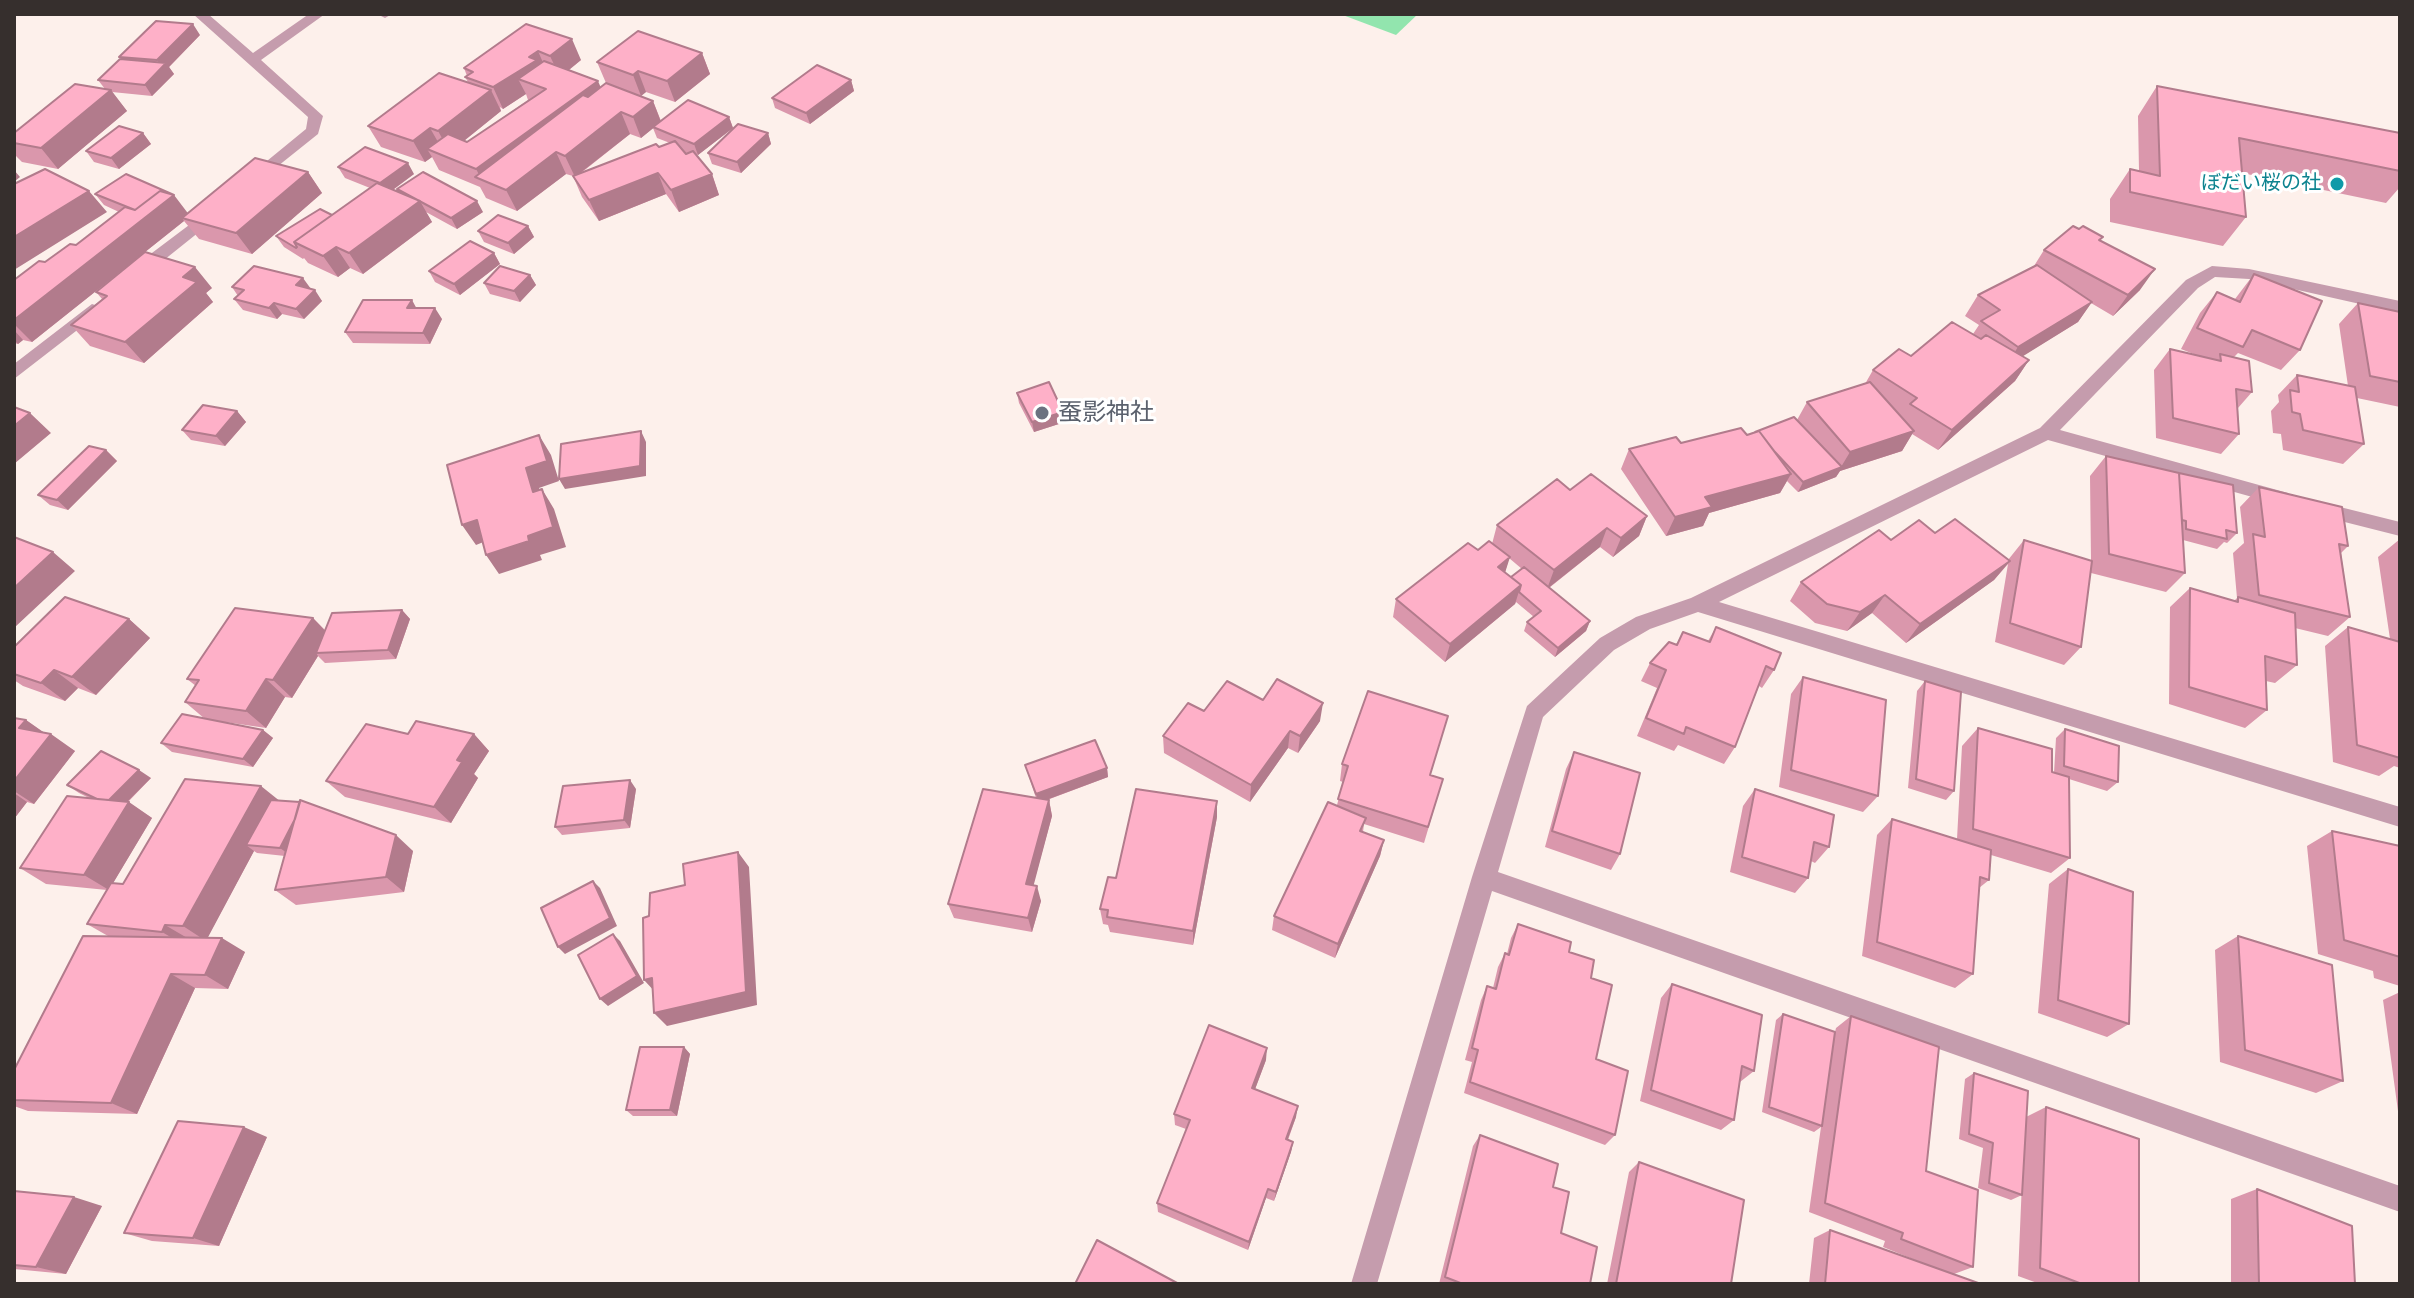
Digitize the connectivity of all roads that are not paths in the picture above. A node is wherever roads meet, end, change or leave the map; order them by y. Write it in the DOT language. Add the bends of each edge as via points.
graph roads {
  1 [pos="200,14"];
  2 [pos="318,14"];
  3 [pos="253,59"];
  4 [pos="2400,307"];
  5 [pos="17,367"];
  6 [pos="2046,433"];
  7 [pos="2400,529"];
  8 [pos="1698,604"];
  9 [pos="2400,817"];
  10 [pos="1483,877"];
  11 [pos="2400,1199"];
  12 [pos="1364,1284"];
  1 -- 3 [label="street"];
  2 -- 3 [label="street"];
  3 -- 5 [label="street" via="316,116 313,131"];
  4 -- 6 [label="street" via="2249,274 2212,271 2192,284"];
  6 -- 7 [label="street"];
  6 -- 8 [label="street"];
  8 -- 9 [label="street"];
  8 -- 10 [label="street" via="1643,623 1607,644 1534,712"];
  10 -- 11 [label="street"];
  10 -- 12 [label="street"];
}
